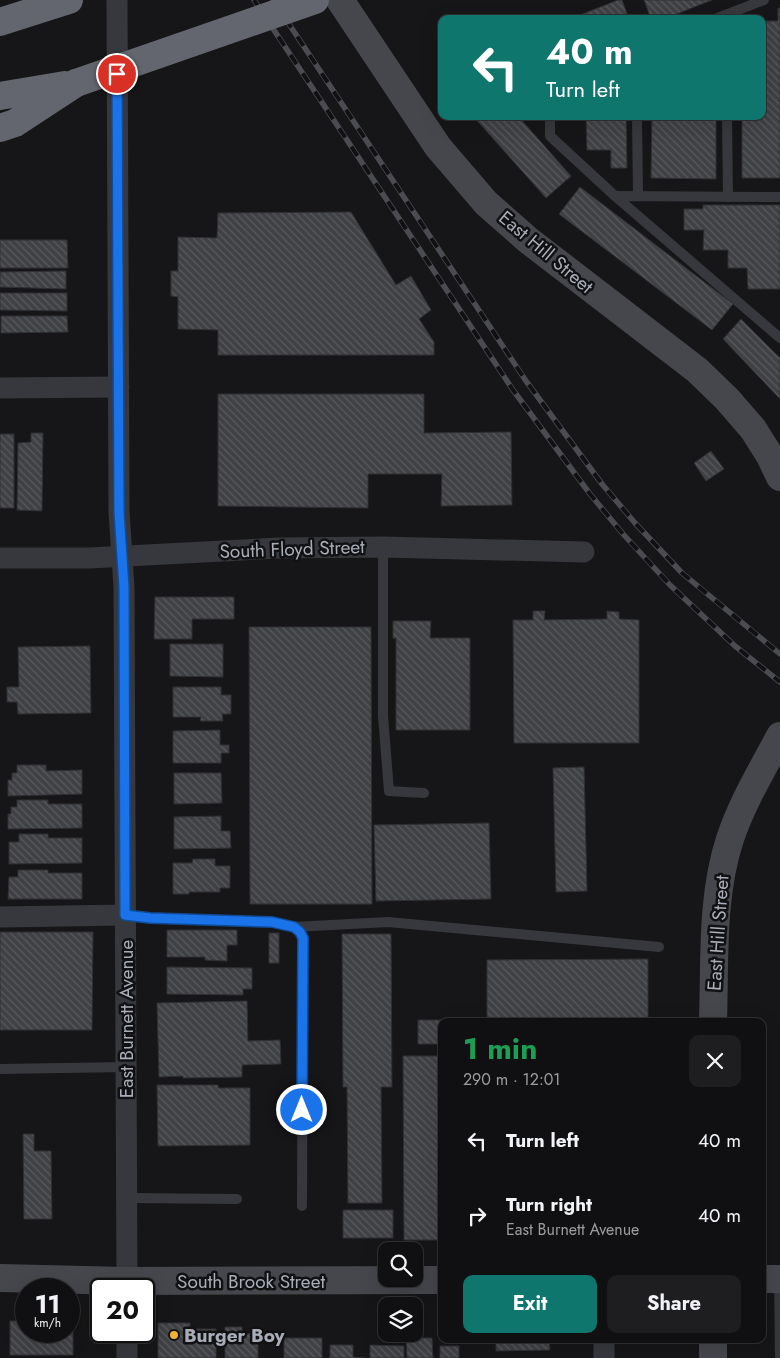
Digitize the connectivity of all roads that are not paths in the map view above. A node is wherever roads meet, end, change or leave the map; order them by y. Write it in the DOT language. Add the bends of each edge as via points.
graph roads {
  1 [pos="69,0"];
  2 [pos="117,0"];
  3 [pos="315,0"];
  4 [pos="340,0"];
  5 [pos="764,0"];
  6 [pos="730,15"];
  7 [pos="0,22"];
  8 [pos="76,83"];
  9 [pos="0,96"];
  10 [pos="550,120"];
  11 [pos="636,120"];
  12 [pos="727,120"];
  13 [pos="0,128"];
  14 [pos="615,196"];
  15 [pos="638,196"];
  16 [pos="728,197"];
  17 [pos="780,197"];
  18 [pos="780,338"];
  19 [pos="119,387"];
  20 [pos="0,388"];
  21 [pos="780,477"];
  22 [pos="383,547"];
  23 [pos="584,552"];
  24 [pos="121,556"];
  25 [pos="0,558"];
  26 [pos="780,736"];
  27 [pos="424,793"];
  28 [pos="125,915"];
  29 [pos="0,917"];
  30 [pos="294,927"];
  31 [pos="659,947"];
  32 [pos="713,1018"];
  33 [pos="126,1067"];
  34 [pos="0,1069"];
  35 [pos="126,1198"];
  36 [pos="237,1199"];
  37 [pos="302,1206"];
  38 [pos="0,1278"];
  39 [pos="127,1278"];
  40 [pos="766,1279"];
  41 [pos="780,1279"];
  42 [pos="438,1280"];
  43 [pos="90,1283"];
  44 [pos="155,1285"];
  45 [pos="127,1343"];
  46 [pos="604,1343"];
  47 [pos="713,1343"];
  48 [pos="127,1358"];
  49 [pos="604,1358"];
  50 [pos="713,1358"];
  51 [pos="780,1358"];
  1 -- 7 [label="highway"];
  2 -- 19 [label="street, East Burnett Avenue"];
  3 -- 8 [label="highway, bridge"];
  4 -- 21 [label="street, East Hill Street" via="438,147 486,203 557,263 697,370 753,429"];
  5 -- 6 [label="lane"];
  8 -- 9 [label="highway"];
  8 -- 13 [label="highway" via="15,123"];
  10 -- 14 [label="lane" via="550,136"];
  11 -- 15 [label="lane"];
  12 -- 16 [label="lane"];
  14 -- 15 [label="lane"];
  14 -- 18 [label="lane"];
  15 -- 16 [label="lane"];
  16 -- 17 [label="lane"];
  19 -- 20 [label="street"];
  19 -- 24 [label="street, East Burnett Avenue"];
  22 -- 23 [label="street, South Floyd Street"];
  22 -- 24 [label="street, South Floyd Street" via="278,548"];
  22 -- 27 [label="lane" via="383,716 389,791"];
  24 -- 25 [label="street, South Floyd Street"];
  24 -- 28 [label="street, East Burnett Avenue" via="124,597"];
  26 -- 32 [label="street, East Hill Street" via="742,810 724,862 716,912"];
  28 -- 29 [label="street"];
  28 -- 30 [label="lane" via="272,922"];
  28 -- 33 [label="street, East Burnett Avenue"];
  30 -- 31 [label="lane" via="388,922"];
  30 -- 37 [label="lane" via="303,938"];
  33 -- 34 [label="lane"];
  33 -- 35 [label="street, East Burnett Avenue"];
  35 -- 36 [label="lane"];
  35 -- 39 [label="street, East Burnett Avenue"];
  38 -- 43 [label="street, South Brook Street"];
  40 -- 41 [label="street"];
  41 -- 51 [label="lane"];
  42 -- 44 [label="street, South Brook Street"];
  45 -- 48 [label="street"];
  46 -- 49 [label="street"];
  47 -- 50 [label="street"];
}
